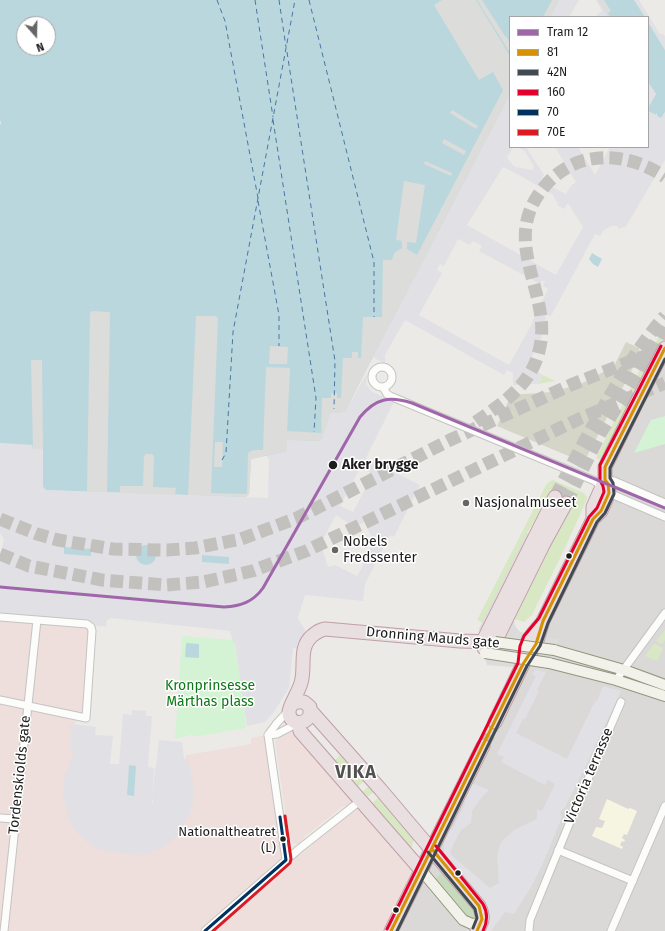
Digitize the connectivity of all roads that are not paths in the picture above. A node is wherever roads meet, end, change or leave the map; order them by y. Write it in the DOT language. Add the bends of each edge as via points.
graph roads {
  1 [pos="665,348"];
  2 [pos="383,388"];
  3 [pos="603,485"];
  4 [pos="561,500"];
  5 [pos="665,503"];
  6 [pos="665,517"];
  7 [pos="665,613"];
  8 [pos="0,617"];
  9 [pos="38,620"];
  10 [pos="487,645"];
  11 [pos="624,670"];
  12 [pos="616,680"];
  13 [pos="301,682"];
  14 [pos="665,685"];
  15 [pos="665,696"];
  16 [pos="0,700"];
  17 [pos="621,702"];
  18 [pos="28,707"];
  19 [pos="291,707"];
  20 [pos="309,707"];
  21 [pos="495,722"];
  22 [pos="298,723"];
  23 [pos="268,735"];
  24 [pos="483,746"];
  25 [pos="360,800"];
  26 [pos="665,806"];
  27 [pos="0,818"];
  28 [pos="16,819"];
  29 [pos="432,849"];
  30 [pos="558,850"];
  31 [pos="286,860"];
  32 [pos="421,870"];
  33 [pos="633,881"];
  34 [pos="479,927"];
  35 [pos="4,931"];
  36 [pos="205,931"];
  37 [pos="391,931"];
  38 [pos="529,931"];
  39 [pos="611,931"];
  1 -- 3 [label="highway" via="606,464"];
  2 -- 3 [label="street" via="390,396"];
  3 -- 5 [label="street" via="614,481"];
  3 -- 6 [label="street"];
  3 -- 21 [label="highway" via="593,507 593,519 543,621 529,638 523,664"];
  4 -- 10 [label="highway"];
  7 -- 11 [label="street"];
  8 -- 9 [label="street"];
  9 -- 18 [label="street, Tordenskiolds gate"];
  9 -- 18 [label="street" via="86,624 91,627 86,718"];
  10 -- 11 [label="street, Dronning Mauds gate, bridge" via="554,650"];
  10 -- 12 [label="street, Dronning Mauds gate, bridge"];
  10 -- 13 [label="highway, Dronning Mauds gate" via="474,650 313,636 305,646"];
  11 -- 12 [label="street"];
  11 -- 14 [label="street, Dronning Mauds gate"];
  12 -- 15 [label="street, Dronning Mauds gate"];
  13 -- 19 [label="highway, Dronning Mauds gate"];
  13 -- 20 [label="highway, Dronning Mauds gate"];
  16 -- 18 [label="street"];
  17 -- 30 [label="street, Victoria terrasse"];
  18 -- 28 [label="street, Tordenskiolds gate"];
  19 -- 20 [label="highway" via="300,701"];
  19 -- 22 [label="highway" via="290,717"];
  19 -- 23 [label="street"];
  20 -- 22 [label="highway" via="309,719"];
  20 -- 29 [label="highway"];
  22 -- 23 [label="street" via="277,734"];
  22 -- 25 [label="highway" via="300,731"];
  23 -- 31 [label="street"];
  24 -- 29 [label="highway"];
  25 -- 31 [label="street"];
  25 -- 32 [label="highway"];
  26 -- 33 [label="street"];
  27 -- 28 [label="street"];
  28 -- 35 [label="street, Tordenskiolds gate"];
  29 -- 32 [label="highway"];
  29 -- 34 [label="highway" via="479,906 482,916"];
  30 -- 33 [label="street"];
  30 -- 38 [label="street, Victoria terrasse" via="530,920"];
  31 -- 36 [label="street"];
  32 -- 34 [label="street" via="463,920"];
  32 -- 37 [label="highway"];
  33 -- 39 [label="street"];
}
